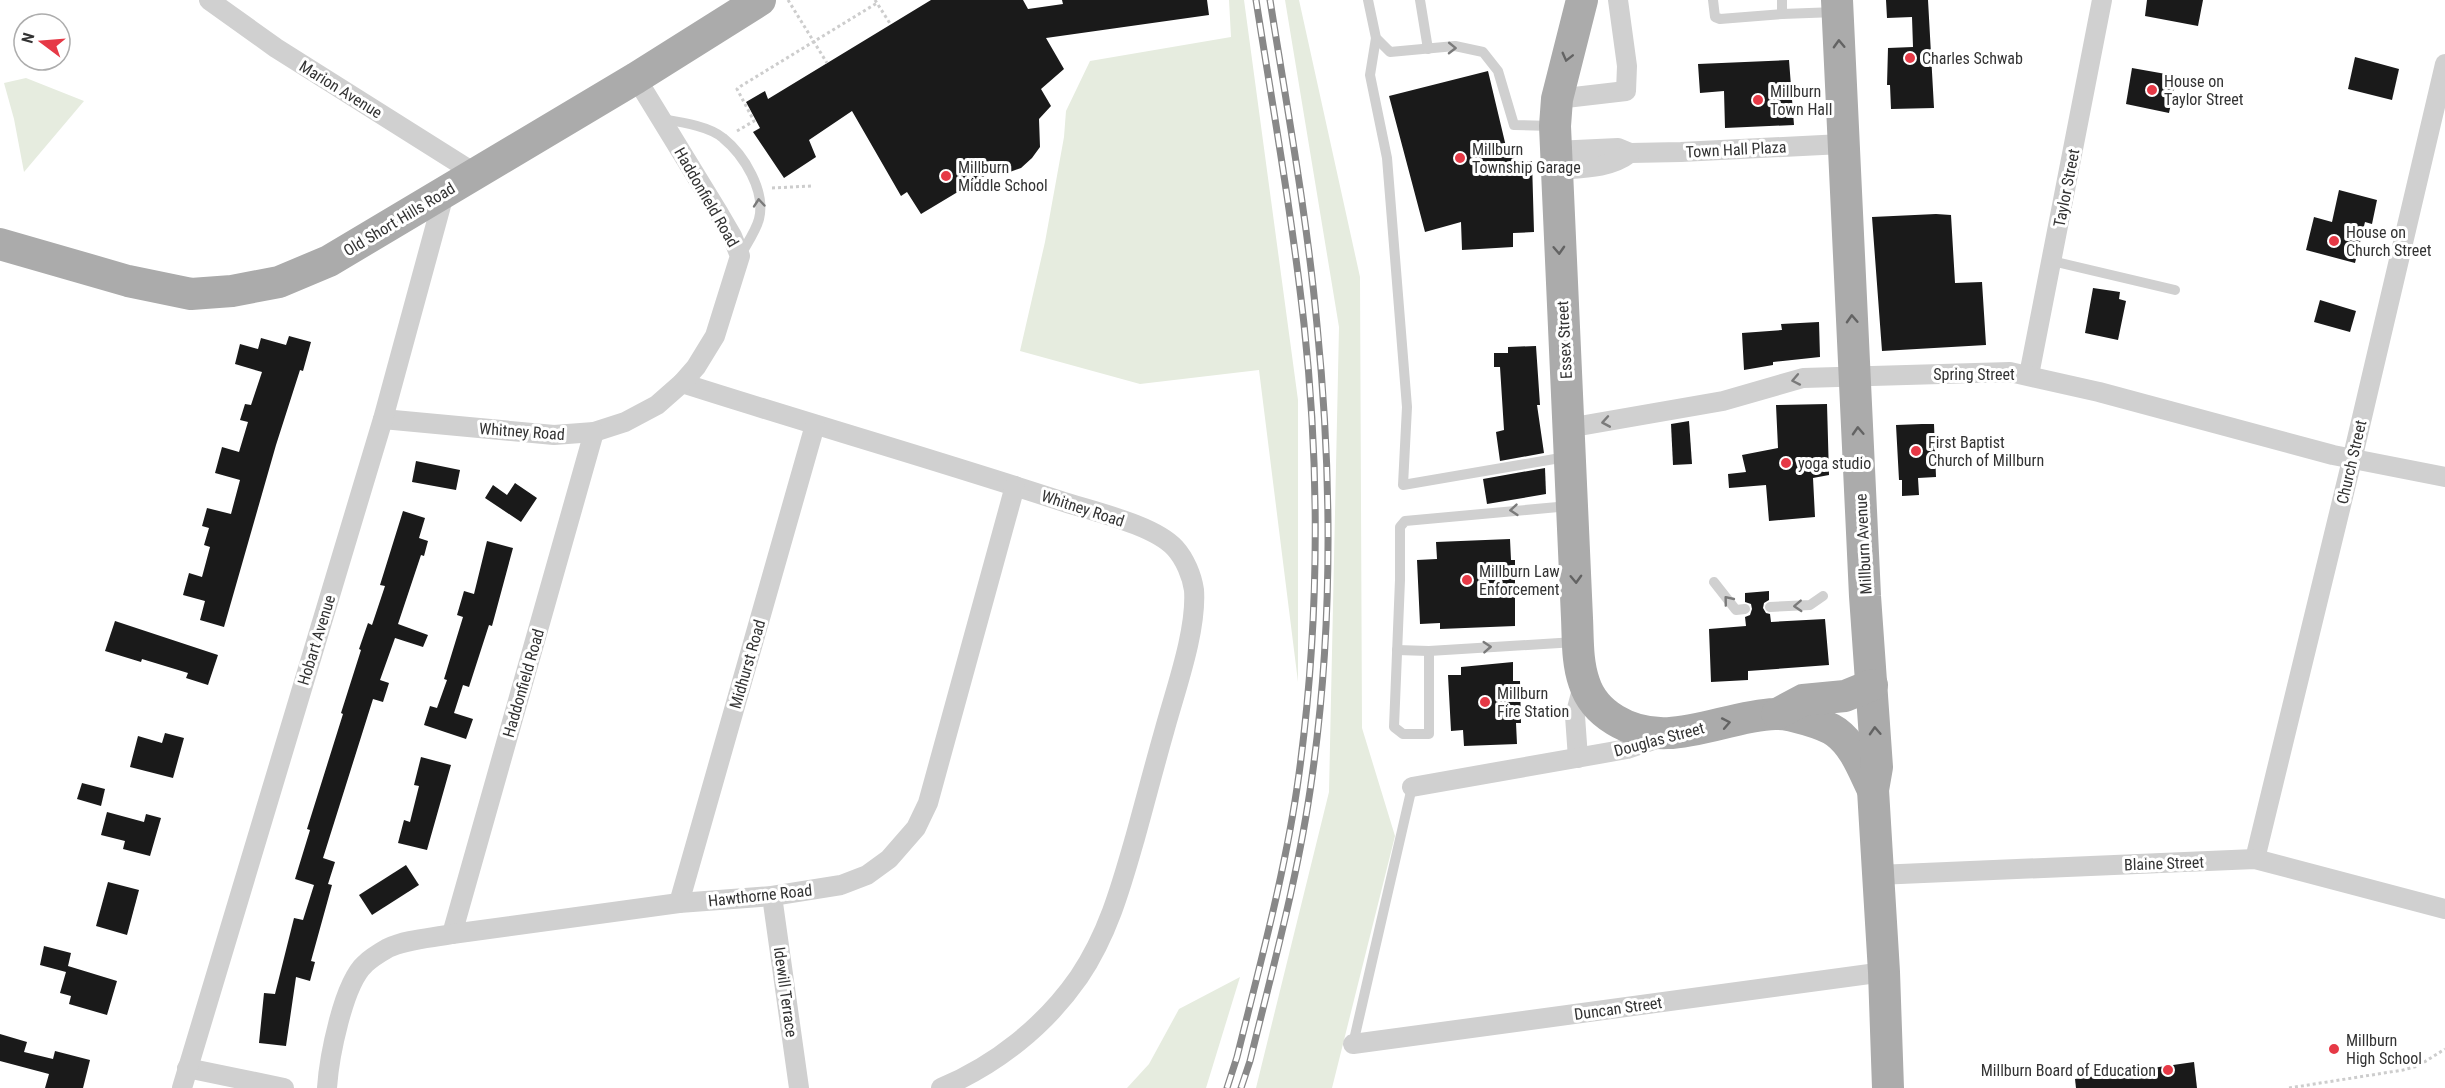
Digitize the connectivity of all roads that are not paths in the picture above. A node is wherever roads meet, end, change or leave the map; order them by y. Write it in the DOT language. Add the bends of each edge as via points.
graph roads {
  1 [pos="209,0"];
  2 [pos="760,0"];
  3 [pos="1368,0"];
  4 [pos="1420,0"];
  5 [pos="1582,0"];
  6 [pos="1618,0"];
  7 [pos="1713,0"];
  8 [pos="1782,0"];
  9 [pos="2102,0"];
  10 [pos="1837,6"];
  11 [pos="1782,14"];
  12 [pos="1376,38"];
  13 [pos="1428,49"];
  14 [pos="2445,64"];
  15 [pos="636,78"];
  16 [pos="662,119"];
  17 [pos="1555,137"];
  18 [pos="1842,144"];
  19 [pos="476,174"];
  20 [pos="445,191"];
  21 [pos="0,244"];
  22 [pos="740,256"];
  23 [pos="2052,261"];
  24 [pos="2175,290"];
  25 [pos="2029,375"];
  26 [pos="1855,377"];
  27 [pos="682,383"];
  28 [pos="383,419"];
  29 [pos="815,425"];
  30 [pos="594,432"];
  31 [pos="1569,442"];
  32 [pos="2352,459"];
  33 [pos="2445,477"];
  34 [pos="1014,486"];
  35 [pos="1572,506"];
  36 [pos="1714,582"];
  37 [pos="1823,596"];
  38 [pos="1770,607"];
  39 [pos="1745,609"];
  40 [pos="1578,642"];
  41 [pos="1397,650"];
  42 [pos="1429,651"];
  43 [pos="1584,682"];
  44 [pos="1872,685"];
  45 [pos="1777,714"];
  46 [pos="1676,733"];
  47 [pos="1578,758"];
  48 [pos="1412,787"];
  49 [pos="1873,790"];
  50 [pos="2255,859"];
  51 [pos="1877,875"];
  52 [pos="772,896"];
  53 [pos="679,903"];
  54 [pos="2445,909"];
  55 [pos="452,934"];
  56 [pos="1884,972"];
  57 [pos="1353,1044"];
  58 [pos="187,1068"];
  59 [pos="182,1088"];
  60 [pos="284,1088"];
  61 [pos="327,1088"];
  62 [pos="799,1088"];
  63 [pos="941,1088"];
  64 [pos="1888,1088"];
  1 -- 19 [label="street, Marion Avenue" via="276,48"];
  2 -- 15 [label="main road, Old Short Hills Road"];
  3 -- 12 [label="lane"];
  4 -- 13 [label="lane"];
  5 -- 17 [label="main road, Essex Street, one-way"];
  6 -- 17 [label="street" via="1627,66 1626,91"];
  7 -- 11 [label="lane" via="1715,17 1720,19"];
  8 -- 11 [label="lane"];
  9 -- 23 [label="street, Taylor Street"];
  10 -- 11 [label="lane"];
  18 -- 10 [label="main road, Millburn Avenue, one-way"];
  12 -- 13 [label="lane" via="1390,52"];
  12 -- 31 [label="lane" via="1370,75 1387,158 1407,407 1403,485 1549,458"];
  13 -- 17 [label="lane, one-way" via="1455,46 1483,52 1498,71 1514,125"];
  14 -- 32 [label="street, Church Street"];
  15 -- 16 [label="street, Haddonfield Road"];
  15 -- 19 [label="main road, Old Short Hills Road"];
  16 -- 22 [label="street, Haddonfield Road"];
  22 -- 16 [label="lane, one-way" via="759,220 761,203 751,175 722,137 687,123"];
  17 -- 18 [label="street, Town Hall Plaza" via="1630,153"];
  17 -- 31 [label="main road, Essex Street, one-way"];
  26 -- 18 [label="main road, Millburn Avenue, one-way"];
  19 -- 20 [label="main road, Old Short Hills Road"];
  20 -- 21 [label="main road, Old Short Hills Road" via="329,261 279,282 232,291 180,292"];
  20 -- 28 [label="street, Hobart Avenue"];
  22 -- 27 [label="street, Haddonfield Road" via="715,336"];
  23 -- 24 [label="lane"];
  23 -- 25 [label="street, Taylor Street"];
  25 -- 26 [label="street, Spring Street" via="1991,371"];
  25 -- 32 [label="street, Spring Street"];
  26 -- 31 [label="street, Spring Street, one-way" via="1803,378"];
  44 -- 26 [label="main road, Millburn Avenue, one-way"];
  27 -- 29 [label="street, Whitney Road"];
  27 -- 30 [label="street, Whitney Road" via="641,414"];
  28 -- 30 [label="street, Whitney Road" via="554,435"];
  28 -- 58 [label="street, Hobart Avenue"];
  29 -- 34 [label="street, Whitney Road"];
  29 -- 53 [label="street, Midhurst Road"];
  30 -- 55 [label="street, Haddonfield Road"];
  31 -- 35 [label="main road, Essex Street"];
  32 -- 33 [label="street, Spring Street"];
  32 -- 50 [label="street, Church Street"];
  34 -- 52 [label="street, Hawthorne Road" via="933,787 916,828 889,859 860,878 841,885"];
  34 -- 63 [label="street, Whitney Road" via="1157,534 1175,548 1187,566 1194,590 1190,639 1121,888 1096,949 1059,1003 1036,1026 985,1066"];
  35 -- 40 [label="main road, Essex Street, one-way"];
  35 -- 41 [label="lane, one-way" via="1405,520 1400,527"];
  39 -- 36 [label="lane, one-way" via="1736,610"];
  37 -- 38 [label="lane, one-way" via="1810,605"];
  42 -- 40 [label="lane, one-way"];
  40 -- 43 [label="main road, Essex Street"];
  41 -- 42 [label="lane"];
  41 -- 42 [label="lane" via="1394,727 1402,734 1429,734"];
  43 -- 46 [label="main road, Essex Street" via="1605,714 1624,726 1649,734"];
  43 -- 47 [label="street, Essex Street" via="1575,716"];
  44 -- 45 [label="main road" via="1845,696 1803,700"];
  49 -- 44 [label="main road, Millburn Avenue, one-way" via="1877,767"];
  46 -- 45 [label="main road, Douglas Street, one-way"];
  45 -- 49 [label="main road, Douglas Street" via="1837,733 1855,754"];
  46 -- 47 [label="street, Douglas Street" via="1627,749"];
  47 -- 48 [label="street, Douglas Street"];
  48 -- 57 [label="lane"];
  49 -- 51 [label="main road, Millburn Avenue"];
  50 -- 51 [label="street, Blaine Street"];
  50 -- 54 [label="street, Blaine Street"];
  51 -- 56 [label="main road, Millburn Avenue"];
  52 -- 53 [label="street, Hawthorne Road"];
  52 -- 62 [label="street, Idewill Terrace"];
  53 -- 55 [label="street, Hawthorne Road"];
  55 -- 61 [label="street, Hawthorne Road" via="389,948 364,964 344,1007"];
  56 -- 57 [label="street, Duncan Street"];
  56 -- 64 [label="main road, Millburn Avenue"];
  58 -- 59 [label="street, Hobart Avenue"];
  58 -- 60 [label="street"];
}
